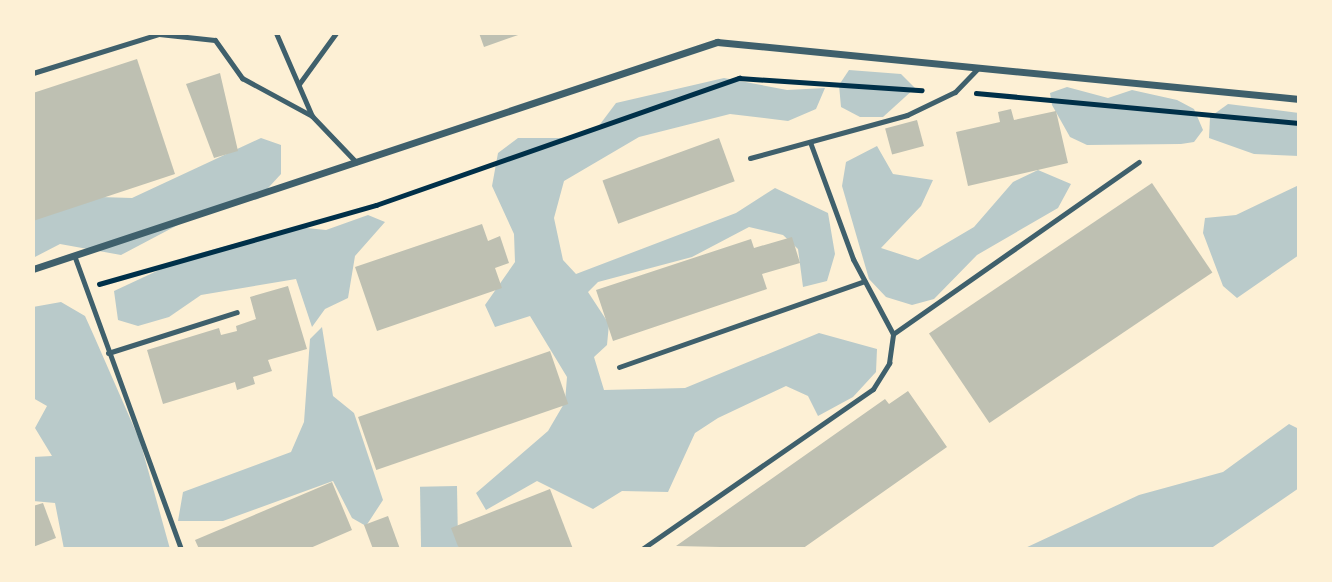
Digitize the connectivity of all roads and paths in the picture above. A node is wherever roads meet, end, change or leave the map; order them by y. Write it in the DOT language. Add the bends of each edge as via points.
graph roads {
  1 [pos="276,33"];
  2 [pos="336,33"];
  3 [pos="713,33"];
  4 [pos="717,42"];
  5 [pos="978,68"];
  6 [pos="33,74"];
  7 [pos="299,84"];
  8 [pos="955,92"];
  9 [pos="1299,99"];
  10 [pos="312,117"];
  11 [pos="1299,123"];
  12 [pos="810,142"];
  13 [pos="750,158"];
  14 [pos="356,162"];
  15 [pos="1139,162"];
  16 [pos="74,255"];
  17 [pos="33,269"];
  18 [pos="864,281"];
  19 [pos="85,288"];
  20 [pos="237,312"];
  21 [pos="892,334"];
  22 [pos="108,353"];
  23 [pos="619,367"];
  24 [pos="181,549"];
  25 [pos="642,549"];
  1 -- 7 [label="lane"];
  2 -- 7 [label="lane"];
  3 -- 4 [label="lane"];
  4 -- 5 [label="street"];
  4 -- 14 [label="street"];
  5 -- 8 [label="lane"];
  5 -- 9 [label="street"];
  6 -- 10 [label="lane" via="159,34 215,40 242,78"];
  7 -- 10 [label="lane"];
  8 -- 11 [label="path"];
  8 -- 12 [label="lane" via="907,115"];
  8 -- 19 [label="path" via="738,78 376,205"];
  10 -- 14 [label="lane"];
  12 -- 13 [label="lane"];
  12 -- 18 [label="lane"];
  14 -- 16 [label="street"];
  15 -- 21 [label="lane"];
  16 -- 17 [label="street"];
  16 -- 19 [label="lane"];
  18 -- 21 [label="lane"];
  18 -- 23 [label="lane"];
  19 -- 22 [label="lane"];
  20 -- 22 [label="lane"];
  21 -- 25 [label="lane" via="889,363 873,389"];
  22 -- 24 [label="lane"];
}
